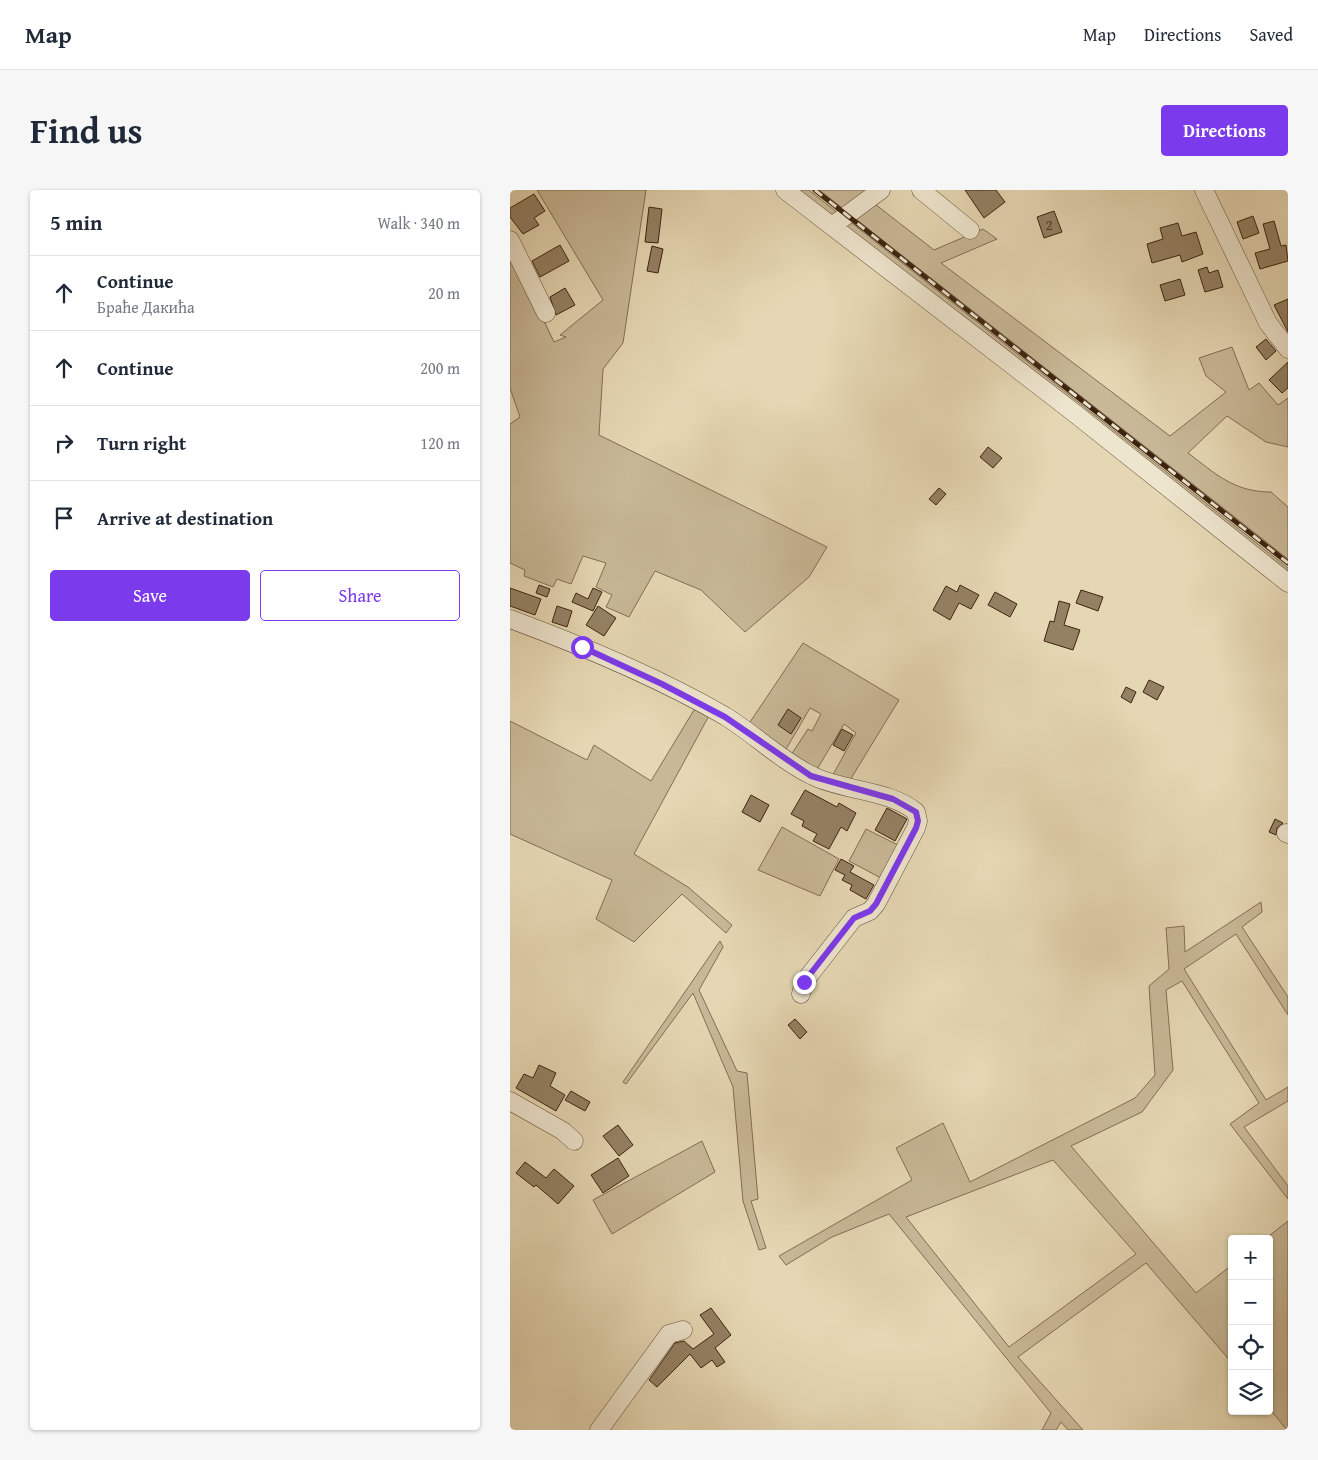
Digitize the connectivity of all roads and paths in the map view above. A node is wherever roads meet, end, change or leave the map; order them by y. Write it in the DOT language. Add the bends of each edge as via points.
graph roads {
  1 [pos="786,190"];
  2 [pos="881,190"];
  3 [pos="921,190"];
  4 [pos="1204,190"];
  5 [pos="832,226"];
  6 [pos="970,230"];
  7 [pos="510,240"];
  8 [pos="546,313"];
  9 [pos="1288,349"];
  10 [pos="1288,583"];
  11 [pos="510,619"];
  12 [pos="801,994"];
  13 [pos="510,1101"];
  14 [pos="574,1141"];
  15 [pos="683,1330"];
  16 [pos="599,1430"];
  1 -- 5 [label="street"];
  2 -- 5 [label="street"];
  3 -- 6 [label="street"];
  4 -- 9 [label="street" via="1268,322"];
  5 -- 10 [label="street"];
  7 -- 8 [label="street"];
  11 -- 12 [label="street" via="609,659 725,717 811,776 899,801 916,812 916,828 876,904 870,911 854,918 804,982"];
  13 -- 14 [label="street" via="563,1131"];
  15 -- 16 [label="street" via="669,1334"];
}
